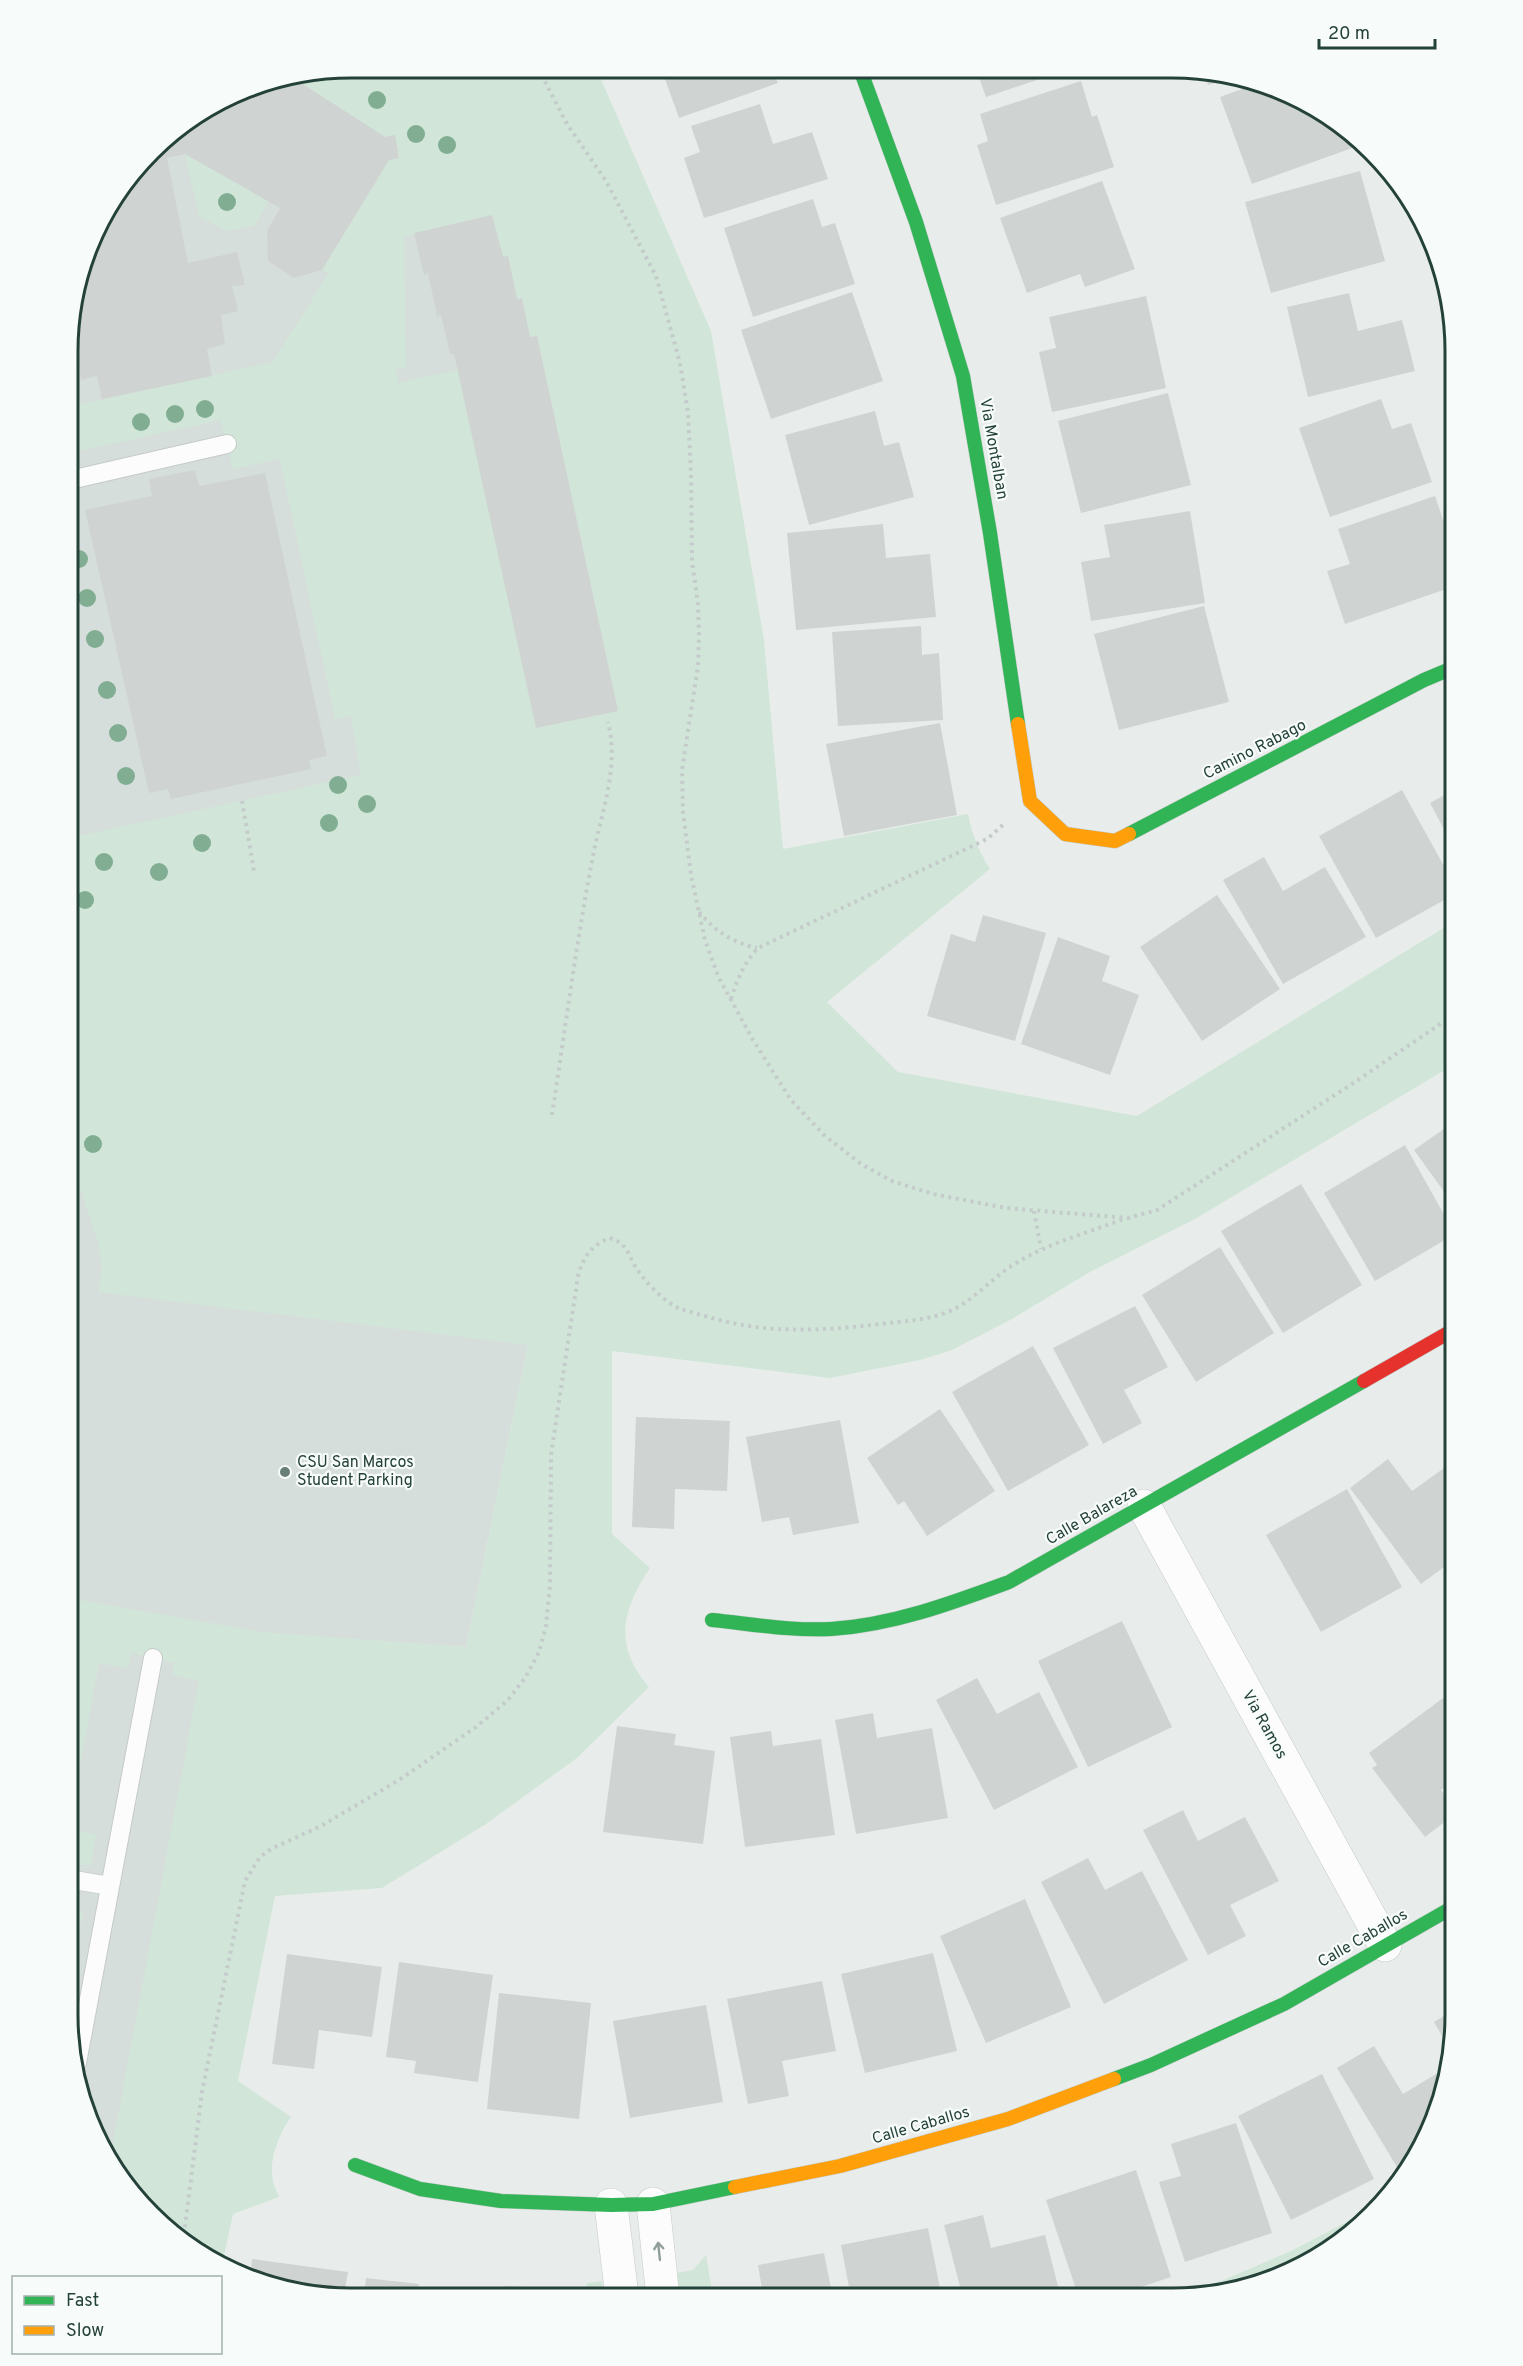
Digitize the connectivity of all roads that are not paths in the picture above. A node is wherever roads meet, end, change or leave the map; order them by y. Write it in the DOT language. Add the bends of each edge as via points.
graph roads {
  1 [pos="863,78"];
  2 [pos="227,444"];
  3 [pos="78,478"];
  4 [pos="1445,671"];
  5 [pos="1065,834"];
  6 [pos="1445,1335"];
  7 [pos="1144,1506"];
  8 [pos="712,1620"];
  9 [pos="153,1658"];
  10 [pos="78,1881"];
  11 [pos="110,1886"];
  12 [pos="1445,1912"];
  13 [pos="1385,1945"];
  14 [pos="80,2048"];
  15 [pos="356,2165"];
  16 [pos="653,2204"];
  17 [pos="611,2205"];
  18 [pos="621,2288"];
  19 [pos="662,2288"];
  1 -- 5 [label="street, Via Montalban" via="915,222 963,376 1030,801"];
  2 -- 3 [label="lane"];
  4 -- 5 [label="street, Camino Rabago" via="1115,840"];
  6 -- 7 [label="street, Calle Balareza"];
  7 -- 8 [label="street, Calle Balareza" via="1009,1582 930,1611 862,1625 805,1630"];
  7 -- 13 [label="street, Via Ramos"];
  9 -- 11 [label="lane"];
  10 -- 11 [label="lane"];
  11 -- 14 [label="lane"];
  12 -- 13 [label="street, Calle Caballos"];
  13 -- 16 [label="street, Calle Caballos" via="1284,2004 1151,2065 1008,2119 840,2166"];
  15 -- 17 [label="street, Calle Caballos" via="420,2189 501,2201"];
  16 -- 17 [label="street, Calle Caballos"];
  19 -- 16 [label="street, one-way"];
  17 -- 18 [label="street"];
}
